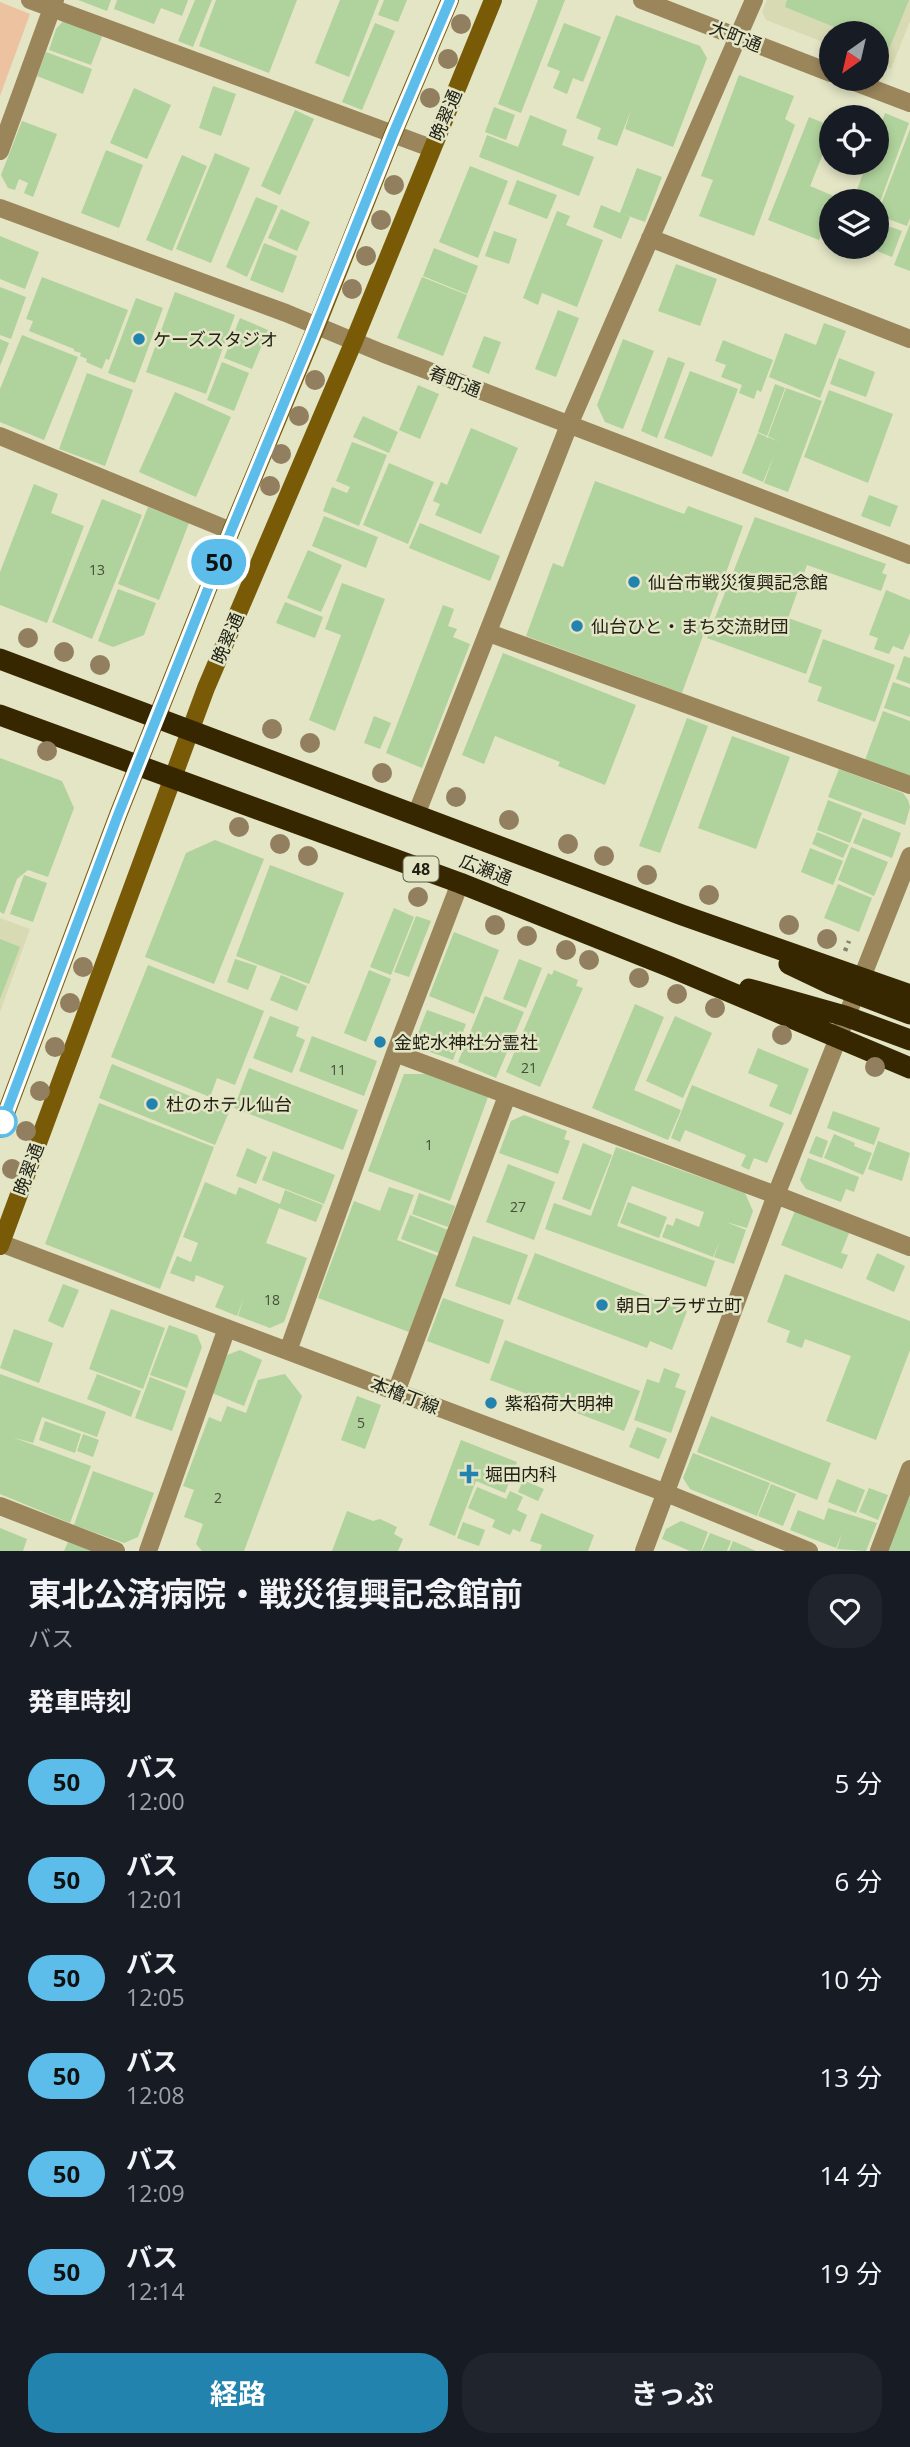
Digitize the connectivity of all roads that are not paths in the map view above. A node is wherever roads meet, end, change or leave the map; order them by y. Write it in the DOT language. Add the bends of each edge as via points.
graph roads {
  1 [pos="30,0"];
  2 [pos="450,0"];
  3 [pos="493,0"];
  4 [pos="642,0"];
  5 [pos="754,0"];
  6 [pos="54,4"];
  7 [pos="738,37"];
  8 [pos="819,68"];
  9 [pos="878,91"];
  10 [pos="910,103"];
  11 [pos="393,134"];
  12 [pos="431,148"];
  13 [pos="0,151"];
  14 [pos="0,208"];
  15 [pos="650,237"];
  16 [pos="317,325"];
  17 [pos="910,339"];
  18 [pos="354,341"];
  19 [pos="569,425"];
  20 [pos="0,436"];
  21 [pos="231,531"];
  22 [pos="910,555"];
  23 [pos="489,633"];
  24 [pos="0,659"];
  25 [pos="0,715"];
  26 [pos="156,719"];
  27 [pos="190,731"];
  28 [pos="137,766"];
  29 [pos="172,779"];
  30 [pos="910,785"];
  31 [pos="416,816"];
  32 [pos="910,856"];
  33 [pos="460,883"];
  34 [pos="668,966"];
  35 [pos="859,985"];
  36 [pos="910,995"];
  37 [pos="910,1014"];
  38 [pos="845,1016"];
  39 [pos="837,1038"];
  40 [pos="910,1040"];
  41 [pos="395,1054"];
  42 [pos="910,1068"];
  43 [pos="507,1097"];
  44 [pos="0,1129"];
  45 [pos="776,1195"];
  46 [pos="0,1244"];
  47 [pos="910,1247"];
  48 [pos="227,1328"];
  49 [pos="288,1351"];
  50 [pos="396,1392"];
  51 [pos="910,1469"];
  52 [pos="666,1493"];
  53 [pos="0,1506"];
  54 [pos="116,1551"];
  55 [pos="148,1551"];
  56 [pos="644,1551"];
  57 [pos="808,1551"];
  58 [pos="879,1551"];
  1 -- 6 [label="street"];
  2 -- 11 [label="street, 晩翠通"];
  3 -- 12 [label="street, 晩翠通"];
  4 -- 7 [label="street, 大町通"];
  5 -- 7 [label="street"];
  6 -- 11 [label="street"];
  6 -- 13 [label="street"];
  7 -- 8 [label="street, 大町通"];
  7 -- 15 [label="street"];
  9 -- 10 [label="street"];
  11 -- 12 [label="street"];
  11 -- 16 [label="street, 晩翠通"];
  12 -- 18 [label="street, 晩翠通"];
  14 -- 16 [label="street, 肴町通"];
  15 -- 17 [label="street"];
  15 -- 19 [label="street"];
  16 -- 18 [label="street, 肴町通"];
  16 -- 21 [label="street, 晩翠通"];
  18 -- 19 [label="street, 肴町通"];
  18 -- 27 [label="street, 晩翠通"];
  19 -- 22 [label="street, 肴町通"];
  19 -- 23 [label="street"];
  20 -- 21 [label="street"];
  21 -- 26 [label="street, 晩翠通"];
  23 -- 30 [label="street"];
  23 -- 31 [label="street"];
  24 -- 26 [label="highway, 広瀬通"];
  25 -- 28 [label="highway, 広瀬通 / 48"];
  26 -- 27 [label="highway, 広瀬通"];
  26 -- 28 [label="street, 晩翠通"];
  27 -- 29 [label="street, 晩翠通"];
  27 -- 31 [label="highway, 広瀬通"];
  28 -- 29 [label="highway, 広瀬通 / 48"];
  28 -- 44 [label="street, 晩翠通"];
  29 -- 33 [label="highway, 広瀬通 / 48"];
  29 -- 46 [label="street, 晩翠通"];
  31 -- 35 [label="highway, 広瀬通"];
  32 -- 35 [label="street"];
  33 -- 34 [label="highway, 広瀬通 / 48"];
  33 -- 41 [label="street"];
  34 -- 38 [label="highway, 48"];
  34 -- 39 [label="highway, 広瀬通 / 48"];
  35 -- 36 [label="highway, 広瀬通"];
  35 -- 37 [label="highway" via="883,1004"];
  35 -- 38 [label="street"];
  38 -- 39 [label="street"];
  38 -- 40 [label="highway, 48"];
  39 -- 42 [label="highway, 広瀬通 / 48"];
  39 -- 45 [label="street"];
  41 -- 43 [label="street"];
  41 -- 49 [label="street"];
  43 -- 45 [label="street"];
  43 -- 50 [label="street"];
  45 -- 47 [label="street"];
  45 -- 52 [label="street"];
  46 -- 48 [label="street, 本櫓丁線"];
  48 -- 49 [label="street, 本櫓丁線"];
  48 -- 55 [label="street"];
  49 -- 50 [label="street, 本櫓丁線"];
  50 -- 52 [label="street, 本櫓丁線"];
  51 -- 58 [label="street"];
  52 -- 56 [label="street"];
  52 -- 57 [label="street, 本櫓丁線"];
  53 -- 54 [label="street"];
}
